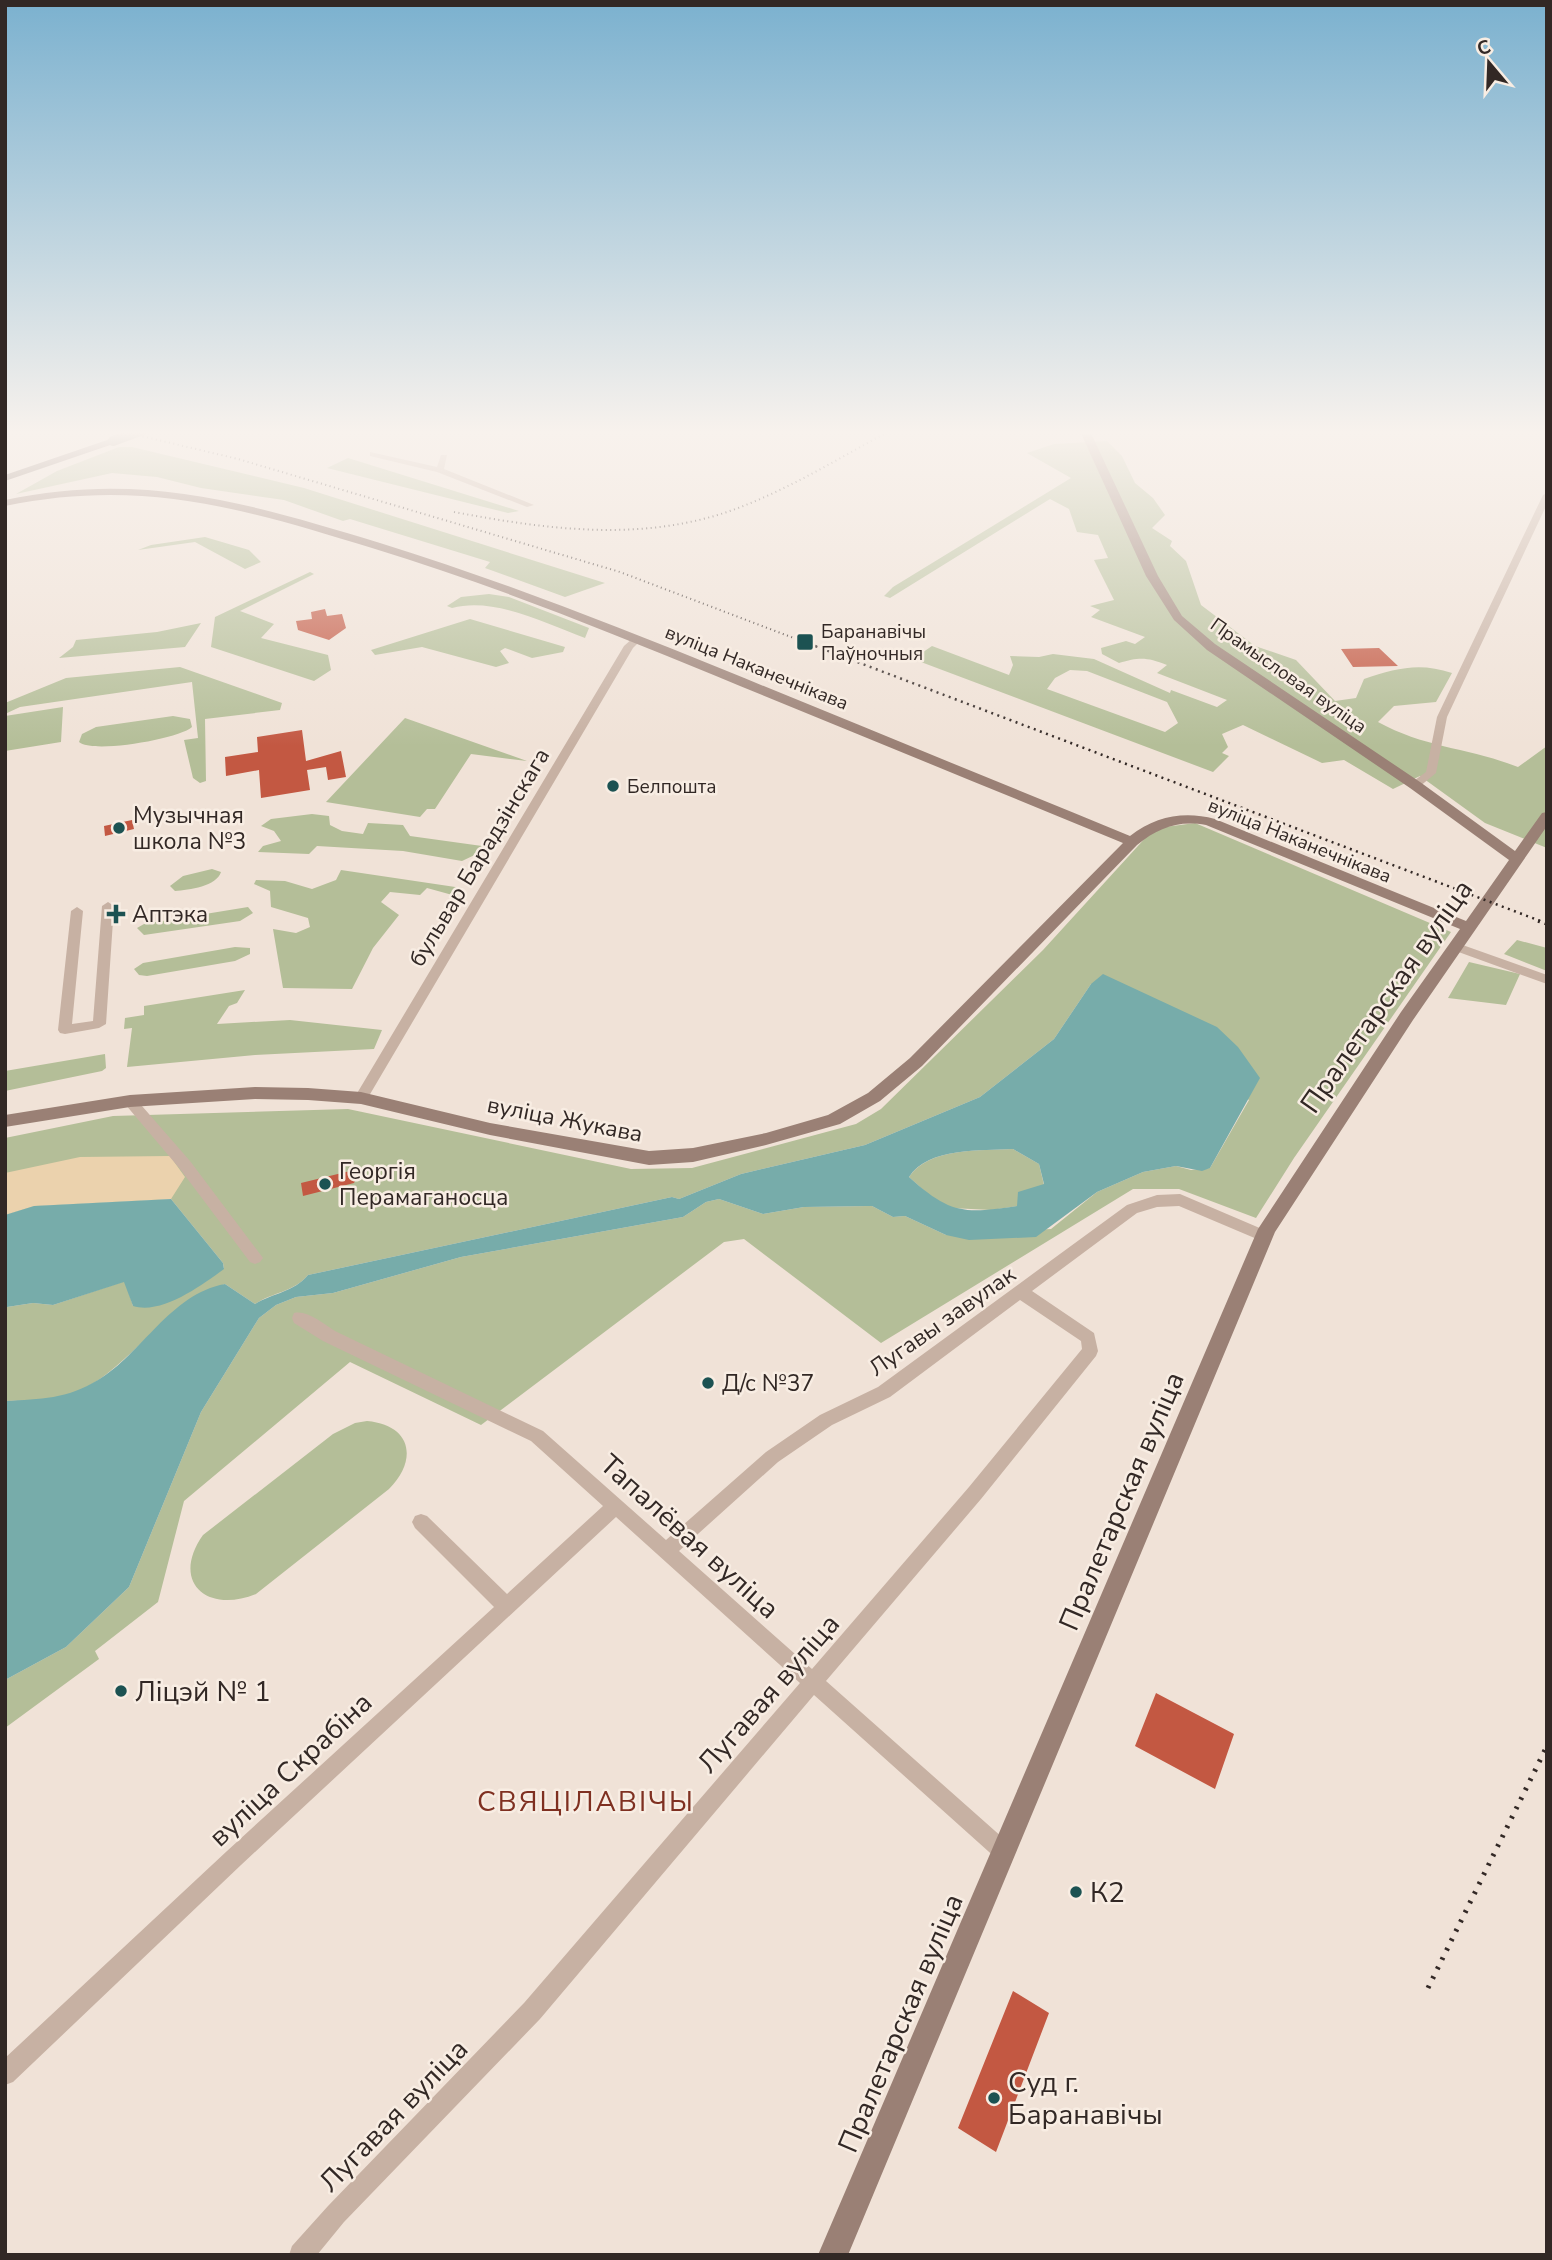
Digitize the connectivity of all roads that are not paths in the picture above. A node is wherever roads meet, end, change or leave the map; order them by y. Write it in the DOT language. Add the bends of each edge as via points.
graph roads {
  1 [pos="335,534"];
  2 [pos="1133,534"];
  3 [pos="1528,534"];
  4 [pos="636,640"];
  5 [pos="1415,785"];
  6 [pos="1547,817"];
  7 [pos="1132,842"];
  8 [pos="1517,859"];
  9 [pos="108,906"];
  10 [pos="77,911"];
  11 [pos="1470,928"];
  12 [pos="1457,947"];
  13 [pos="1547,980"];
  14 [pos="361,1098"];
  15 [pos="130,1101"];
  16 [pos="5,1121"];
  17 [pos="1264,1236"];
  18 [pos="255,1258"];
  19 [pos="1022,1293"];
  20 [pos="300,1318"];
  21 [pos="615,1507"];
  22 [pos="421,1522"];
  23 [pos="665,1552"];
  24 [pos="507,1607"];
  25 [pos="813,1683"];
  26 [pos="1005,1853"];
  27 [pos="5,2074"];
  28 [pos="301,2255"];
  29 [pos="833,2255"];
  1 -- 4 [label="main road, вуліца Наканечнікава" via="483,579"];
  2 -- 5 [label="main road, Прамысловая вуліца" via="1178,618 1211,648"];
  3 -- 5 [label="street" via="1442,717 1431,774"];
  4 -- 7 [label="main road, вуліца Наканечнікава"];
  4 -- 14 [label="street, бульвар Барадзінскага" via="474,903"];
  5 -- 8 [label="main road, Прамысловая вуліца"];
  6 -- 8 [label="main road, Пралетарская вуліца"];
  7 -- 11 [label="main road, вуліца Наканечнікава" via="1160,822 1203,820"];
  7 -- 14 [label="main road, вуліца Жукава" via="916,1062 865,1104 834,1120 693,1155 649,1158 490,1129"];
  8 -- 11 [label="main road, Пралетарская вуліца"];
  9 -- 10 [label="street" via="99,1024 65,1030"];
  11 -- 12 [label="main road, Пралетарская вуліца"];
  12 -- 13 [label="street"];
  12 -- 17 [label="main road, Пралетарская вуліца" via="1342,1111"];
  14 -- 15 [label="main road, вуліца Жукава" via="255,1093"];
  15 -- 16 [label="main road, вуліца Жукава"];
  15 -- 18 [label="street"];
  17 -- 19 [label="street, Лугавы завулак" via="1180,1200 1157,1201 1132,1209"];
  17 -- 26 [label="main road, Пралетарская вуліца"];
  19 -- 23 [label="street, Лугавы завулак" via="884,1392 826,1420 772,1457"];
  19 -- 25 [label="street, Лугавая вуліца" via="1088,1338 1090,1351"];
  20 -- 21 [label="street, Тапалёвая вуліца" via="537,1436"];
  21 -- 23 [label="street, Тапалёвая вуліца"];
  21 -- 24 [label="street, вуліца Скрабіна"];
  22 -- 24 [label="street"];
  23 -- 25 [label="street, Тапалёвая вуліца"];
  24 -- 27 [label="street, вуліца Скрабіна"];
  25 -- 26 [label="street, Тапалёвая вуліца"];
  25 -- 28 [label="street, Лугавая вуліца" via="532,2011"];
  26 -- 29 [label="main road, Пралетарская вуліца"];
}
